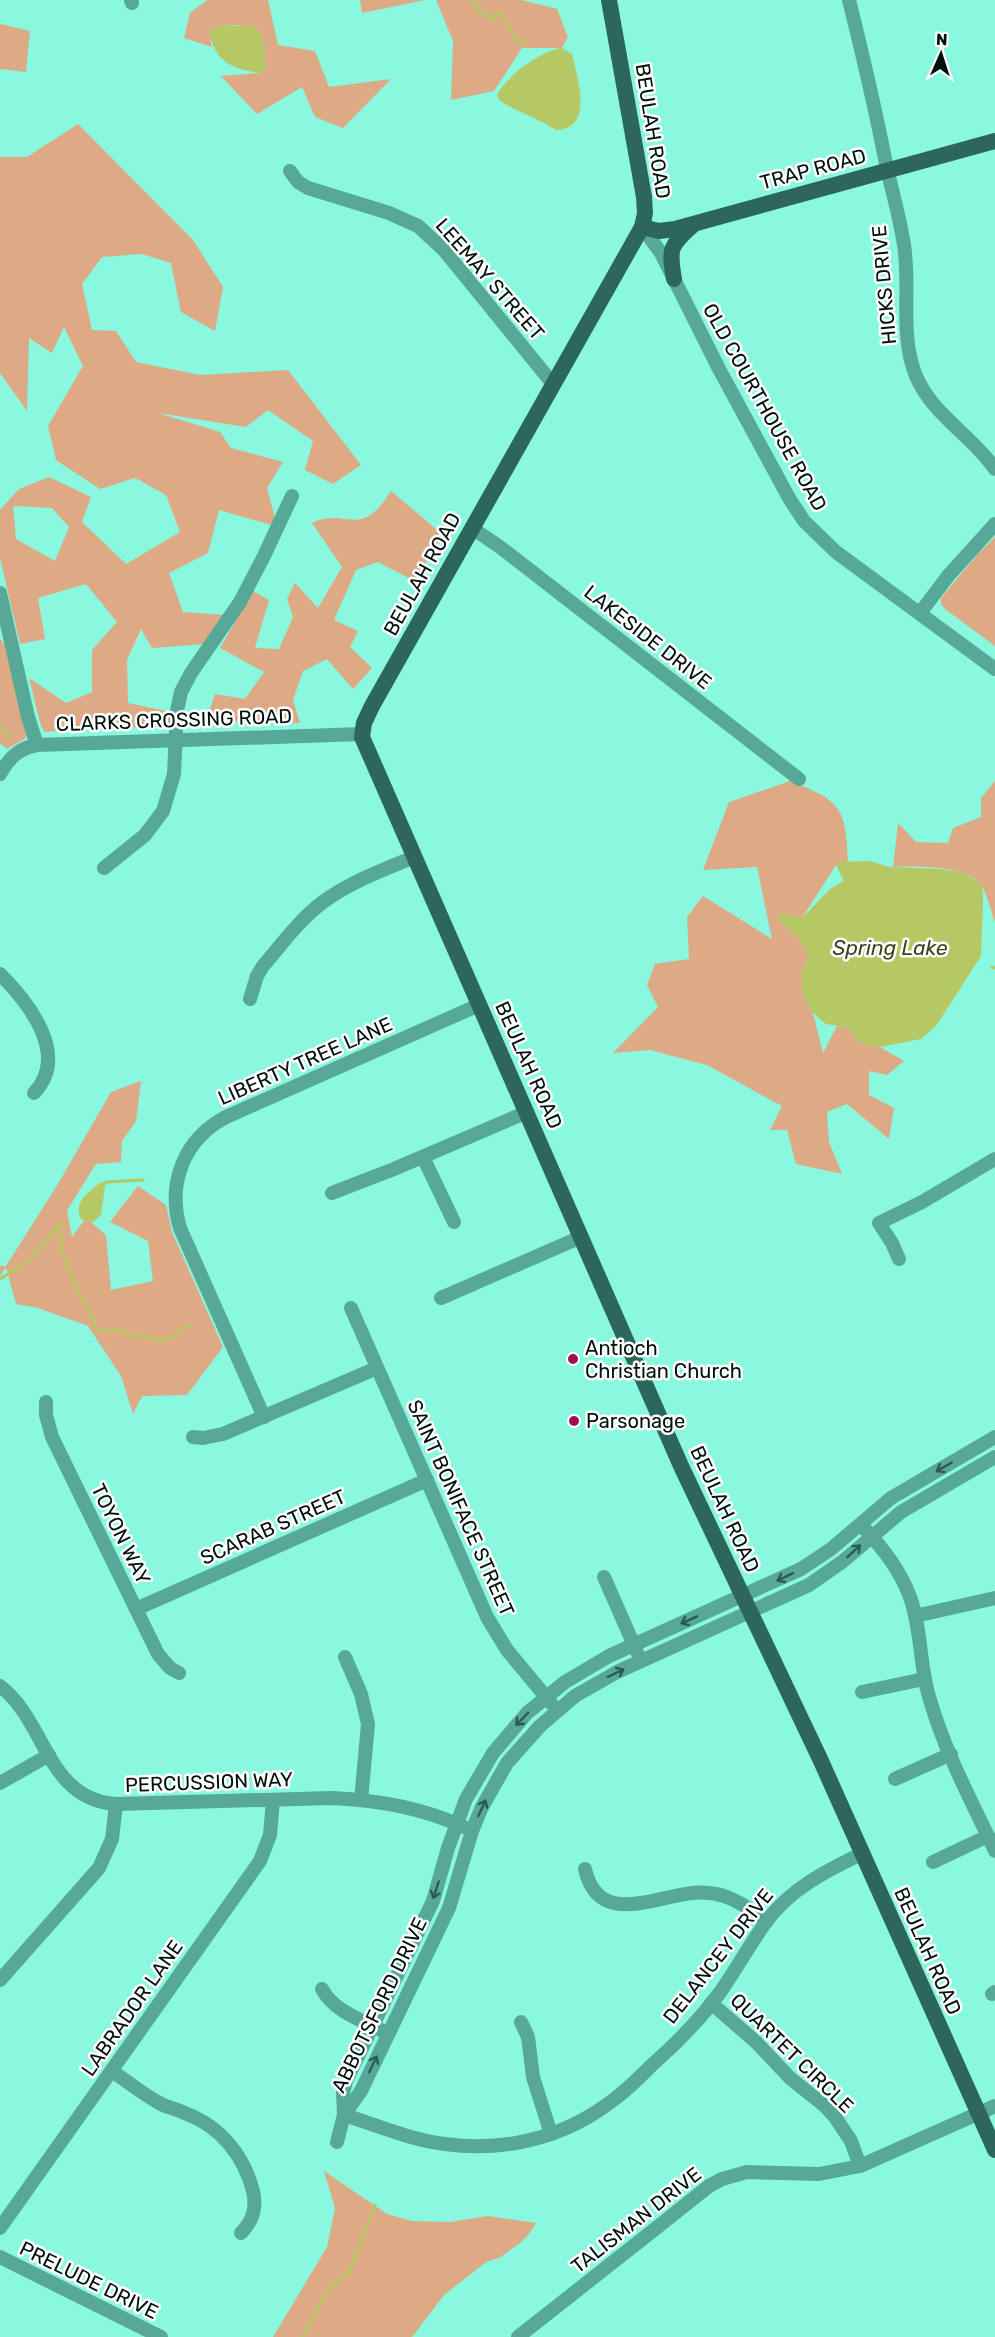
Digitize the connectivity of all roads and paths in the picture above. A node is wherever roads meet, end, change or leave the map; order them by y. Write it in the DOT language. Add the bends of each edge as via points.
graph roads {
  1 [pos="609,0"];
  2 [pos="849,0"];
  3 [pos="995,141"];
  4 [pos="290,171"];
  5 [pos="888,171"];
  6 [pos="695,224"];
  7 [pos="642,227"];
  8 [pos="674,279"];
  9 [pos="553,384"];
  10 [pos="995,469"];
  11 [pos="292,496"];
  12 [pos="995,524"];
  13 [pos="472,528"];
  14 [pos="0,593"];
  15 [pos="920,613"];
  16 [pos="3,624"];
  17 [pos="995,669"];
  18 [pos="362,734"];
  19 [pos="177,740"];
  20 [pos="37,745"];
  21 [pos="0,774"];
  22 [pos="799,779"];
  23 [pos="414,857"];
  24 [pos="104,868"];
  25 [pos="0,974"];
  26 [pos="250,999"];
  27 [pos="479,1005"];
  28 [pos="34,1093"];
  29 [pos="527,1112"];
  30 [pos="423,1157"];
  31 [pos="995,1159"];
  32 [pos="332,1192"];
  33 [pos="454,1222"];
  34 [pos="581,1237"];
  35 [pos="900,1259"];
  36 [pos="441,1298"];
  37 [pos="351,1308"];
  38 [pos="377,1368"];
  39 [pos="46,1402"];
  40 [pos="264,1417"];
  41 [pos="193,1437"];
  42 [pos="995,1437"];
  43 [pos="995,1457"];
  44 [pos="427,1480"];
  45 [pos="860,1523"];
  46 [pos="871,1536"];
  47 [pos="604,1577"];
  48 [pos="742,1596"];
  49 [pos="995,1598"];
  50 [pos="136,1609"];
  51 [pos="750,1612"];
  52 [pos="915,1616"];
  53 [pos="634,1645"];
  54 [pos="345,1658"];
  55 [pos="642,1661"];
  56 [pos="179,1673"];
  57 [pos="924,1679"];
  58 [pos="0,1686"];
  59 [pos="862,1692"];
  60 [pos="546,1697"];
  61 [pos="557,1710"];
  62 [pos="951,1754"];
  63 [pos="49,1755"];
  64 [pos="895,1779"];
  65 [pos="0,1783"];
  66 [pos="273,1800"];
  67 [pos="361,1800"];
  68 [pos="116,1804"];
  69 [pos="456,1824"];
  70 [pos="472,1831"];
  71 [pos="988,1836"];
  72 [pos="995,1851"];
  73 [pos="861,1854"];
  74 [pos="933,1862"];
  75 [pos="585,1869"];
  76 [pos="766,1921"];
  77 [pos="0,1980"];
  78 [pos="322,1989"];
  79 [pos="711,2003"];
  80 [pos="521,2022"];
  81 [pos="373,2026"];
  82 [pos="388,2033"];
  83 [pos="112,2071"];
  84 [pos="995,2106"];
  85 [pos="978,2113"];
  86 [pos="344,2115"];
  87 [pos="551,2134"];
  88 [pos="337,2142"];
  89 [pos="995,2150"];
  90 [pos="860,2166"];
  91 [pos="0,2228"];
  92 [pos="241,2233"];
  93 [pos="0,2257"];
  94 [pos="161,2337"];
  95 [pos="518,2337"];
  1 -- 7 [label="main road, BEULAH ROAD" via="644,197"];
  2 -- 5 [label="street, HICKS DRIVE"];
  3 -- 5 [label="main road, TRAP ROAD"];
  4 -- 9 [label="street, LEEMAY STREET" via="308,188 418,226 444,250"];
  5 -- 6 [label="main road, TRAP ROAD"];
  5 -- 10 [label="street, HICKS DRIVE" via="905,248 908,342 916,375 936,408"];
  6 -- 7 [label="main road, TRAP ROAD" via="662,231"];
  6 -- 8 [label="main road" via="672,246"];
  7 -- 8 [label="street, OLD COURTHOUSE ROAD"];
  7 -- 9 [label="main road, BEULAH ROAD"];
  8 -- 15 [label="street, OLD COURTHOUSE ROAD" via="804,521 825,543"];
  9 -- 13 [label="main road, BEULAH ROAD"];
  11 -- 19 [label="street" via="245,592 181,692"];
  12 -- 15 [label="street"];
  13 -- 18 [label="main road, BEULAH ROAD" via="372,706"];
  13 -- 22 [label="street, LAKESIDE DRIVE"];
  14 -- 16 [label="street"];
  15 -- 17 [label="street, OLD COURTHOUSE ROAD"];
  16 -- 20 [label="street"];
  18 -- 19 [label="street, CLARKS CROSSING ROAD"];
  18 -- 23 [label="main road, BEULAH ROAD"];
  19 -- 20 [label="street, CLARKS CROSSING ROAD"];
  19 -- 24 [label="street" via="171,788 158,819 146,835"];
  20 -- 21 [label="street, CLARKS CROSSING ROAD" via="18,752"];
  23 -- 26 [label="street" via="344,888 312,911 263,966"];
  23 -- 27 [label="main road, BEULAH ROAD"];
  25 -- 28 [label="street" via="35,1016 46,1044 48,1067"];
  27 -- 29 [label="main road, BEULAH ROAD"];
  27 -- 40 [label="street, LIBERTY TREE LANE" via="221,1119 200,1135 184,1158 175,1200 180,1227"];
  29 -- 30 [label="street"];
  29 -- 34 [label="main road, BEULAH ROAD"];
  30 -- 32 [label="street"];
  30 -- 33 [label="street"];
  31 -- 35 [label="street" via="879,1223"];
  34 -- 36 [label="street"];
  34 -- 48 [label="main road, BEULAH ROAD"];
  37 -- 38 [label="street, SAINT BONIFACE STREET"];
  38 -- 40 [label="street"];
  38 -- 44 [label="street, SAINT BONIFACE STREET"];
  39 -- 50 [label="street, TOYON WAY" via="52,1437"];
  40 -- 41 [label="street" via="215,1437"];
  42 -- 45 [label="street, ABBOTSFORD DRIVE, one-way" via="891,1498"];
  43 -- 46 [label="street, ABBOTSFORD DRIVE" via="901,1512"];
  44 -- 50 [label="street, SCARAB STREET"];
  44 -- 60 [label="street, SAINT BONIFACE STREET" via="494,1630"];
  45 -- 46 [label="street"];
  45 -- 48 [label="street, ABBOTSFORD DRIVE, one-way" via="814,1562"];
  51 -- 46 [label="street, ABBOTSFORD DRIVE, one-way" via="824,1576"];
  46 -- 52 [label="street" via="894,1564"];
  47 -- 53 [label="street"];
  48 -- 51 [label="main road, BEULAH ROAD"];
  48 -- 53 [label="street, ABBOTSFORD DRIVE, one-way"];
  49 -- 52 [label="street"];
  50 -- 56 [label="street, TOYON WAY" via="158,1654"];
  51 -- 55 [label="street, ABBOTSFORD DRIVE"];
  51 -- 73 [label="main road, BEULAH ROAD"];
  52 -- 57 [label="street"];
  53 -- 55 [label="street"];
  53 -- 60 [label="street, ABBOTSFORD DRIVE" via="587,1668"];
  54 -- 67 [label="street" via="361,1694 368,1724"];
  61 -- 55 [label="street, ABBOTSFORD DRIVE, one-way" via="596,1683"];
  57 -- 59 [label="street"];
  57 -- 62 [label="street"];
  58 -- 63 [label="street, PERCUSSION WAY" via="21,1707"];
  60 -- 61 [label="street, SAINT BONIFACE STREET"];
  60 -- 69 [label="street, ABBOTSFORD DRIVE, one-way" via="493,1753"];
  70 -- 61 [label="street, ABBOTSFORD DRIVE, one-way" via="507,1763"];
  62 -- 64 [label="street"];
  62 -- 71 [label="street"];
  63 -- 65 [label="street"];
  63 -- 68 [label="street, PERCUSSION WAY" via="63,1778 81,1794"];
  66 -- 67 [label="street, PERCUSSION WAY"];
  66 -- 68 [label="street, PERCUSSION WAY"];
  66 -- 83 [label="street, LABRADOR LANE" via="270,1836 260,1860"];
  67 -- 69 [label="street, PERCUSSION WAY" via="397,1805"];
  68 -- 77 [label="street" via="112,1839 99,1868"];
  69 -- 70 [label="street, PERCUSSION WAY"];
  69 -- 81 [label="street, ABBOTSFORD DRIVE, one-way" via="432,1901"];
  70 -- 82 [label="street, ABBOTSFORD DRIVE" via="449,1908"];
  71 -- 72 [label="street"];
  71 -- 74 [label="street"];
  73 -- 76 [label="street, DELANCEY DRIVE" via="805,1884"];
  73 -- 85 [label="main road, BEULAH ROAD"];
  75 -- 76 [label="street" via="597,1894 615,1903 640,1904 707,1892 734,1899"];
  76 -- 79 [label="street, DELANCEY DRIVE"];
  78 -- 81 [label="street" via="340,2009"];
  79 -- 87 [label="street, DELANCEY DRIVE" via="664,2055 620,2095 586,2118"];
  79 -- 90 [label="street, QUARTET CIRCLE" via="825,2106 850,2141"];
  80 -- 87 [label="street"];
  81 -- 82 [label="street"];
  81 -- 86 [label="street, ABBOTSFORD DRIVE" via="346,2081"];
  86 -- 82 [label="street, ABBOTSFORD DRIVE, one-way" via="361,2091"];
  83 -- 91 [label="street, LABRADOR LANE"];
  83 -- 92 [label="street" via="153,2100 201,2120 237,2153 255,2203 252,2220"];
  84 -- 85 [label="street, TALISMAN DRIVE"];
  85 -- 89 [label="main road, BEULAH ROAD"];
  85 -- 90 [label="street, TALISMAN DRIVE"];
  86 -- 87 [label="street, DELANCEY DRIVE" via="444,2144 511,2144"];
  86 -- 88 [label="street"];
  90 -- 95 [label="street, TALISMAN DRIVE" via="819,2174 747,2172 722,2179"];
  93 -- 94 [label="street, PRELUDE DRIVE"];
}
